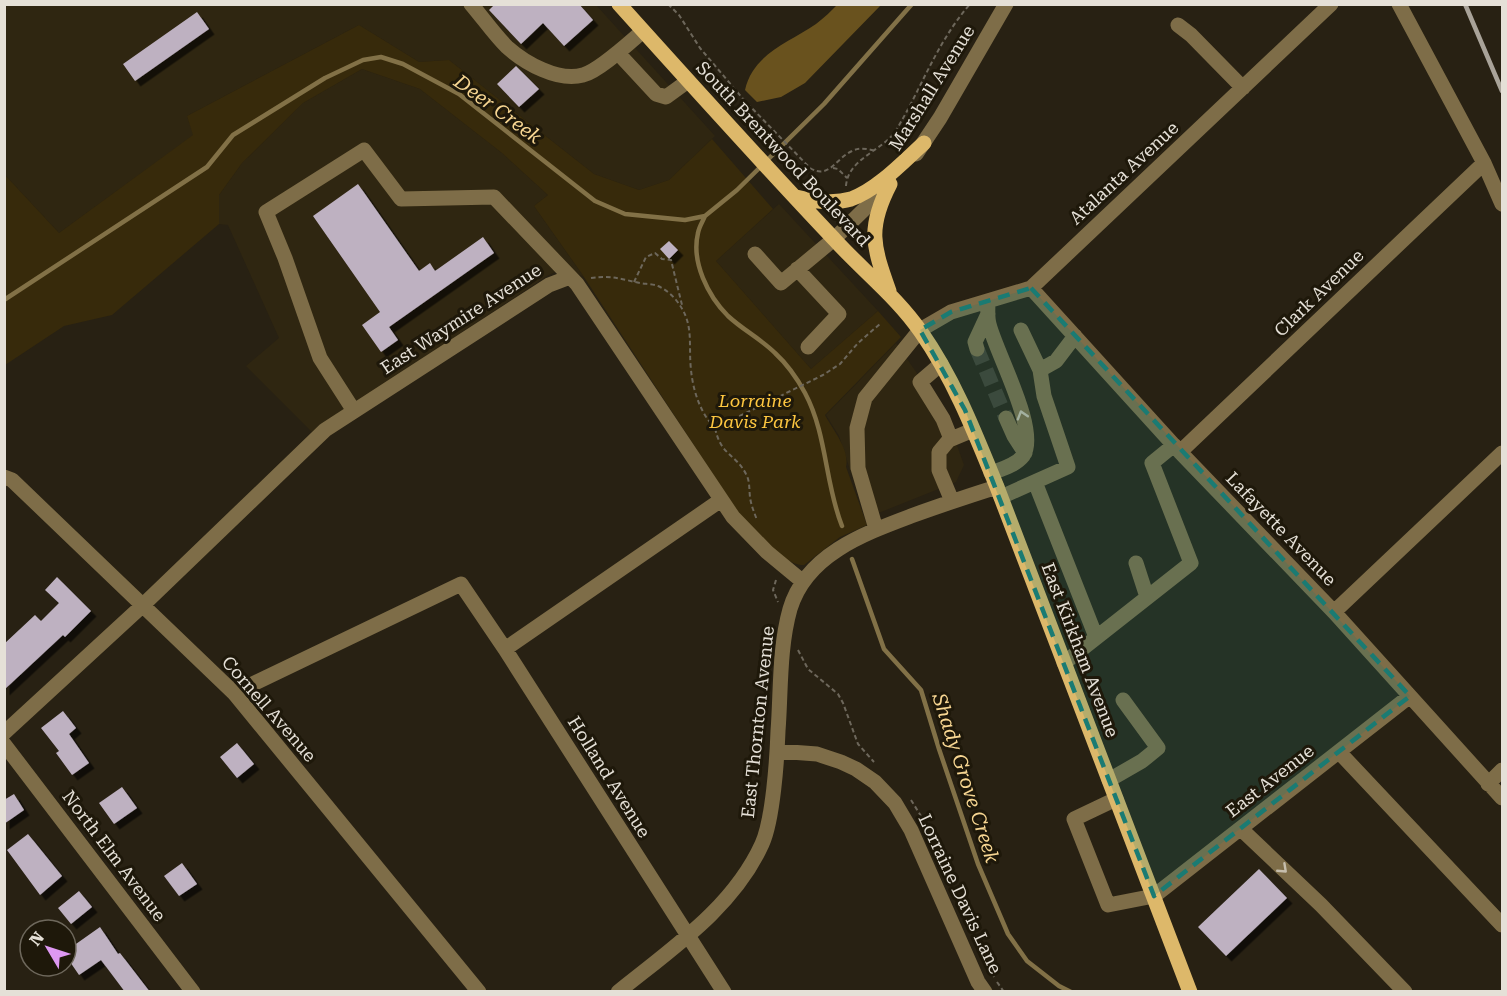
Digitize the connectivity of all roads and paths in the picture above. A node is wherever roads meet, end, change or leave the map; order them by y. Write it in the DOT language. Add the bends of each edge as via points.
graph roads {
  1 [pos="471,4"];
  2 [pos="619,4"];
  3 [pos="668,4"];
  4 [pos="970,4"];
  5 [pos="1006,4"];
  6 [pos="1331,4"];
  7 [pos="1399,4"];
  8 [pos="1178,25"];
  9 [pos="643,31"];
  10 [pos="618,53"];
  11 [pos="688,81"];
  12 [pos="1243,88"];
  13 [pos="924,143"];
  14 [pos="876,151"];
  15 [pos="1484,163"];
  16 [pos="832,168"];
  17 [pos="847,178"];
  18 [pos="890,184"];
  19 [pos="845,190"];
  20 [pos="796,197"];
  21 [pos="1503,204"];
  22 [pos="834,239"];
  23 [pos="755,254"];
  24 [pos="797,269"];
  25 [pos="574,280"];
  26 [pos="634,282"];
  27 [pos="1031,288"];
  28 [pos="891,297"];
  29 [pos="683,308"];
  30 [pos="988,308"];
  31 [pos="881,323"];
  32 [pos="920,330"];
  33 [pos="1021,330"];
  34 [pos="1075,336"];
  35 [pos="808,346"];
  36 [pos="977,349"];
  37 [pos="941,364"];
  38 [pos="1040,370"];
  39 [pos="354,411"];
  40 [pos="1006,418"];
  41 [pos="715,428"];
  42 [pos="973,430"];
  43 [pos="951,439"];
  44 [pos="1177,449"];
  45 [pos="1025,453"];
  46 [pos="1503,453"];
  47 [pos="4,477"];
  48 [pos="1035,482"];
  49 [pos="996,486"];
  50 [pos="721,501"];
  51 [pos="952,501"];
  52 [pos="758,522"];
  53 [pos="876,529"];
  54 [pos="1136,563"];
  55 [pos="778,575"];
  56 [pos="802,581"];
  57 [pos="1147,597"];
  58 [pos="781,605"];
  59 [pos="142,606"];
  60 [pos="1334,612"];
  61 [pos="1096,638"];
  62 [pos="505,649"];
  63 [pos="1064,663"];
  64 [pos="234,693"];
  65 [pos="1410,696"];
  66 [pos="1123,700"];
  67 [pos="4,733"];
  68 [pos="4,744"];
  69 [pos="777,751"];
  70 [pos="1339,752"];
  71 [pos="1503,770"];
  72 [pos="1109,780"];
  73 [pos="1488,783"];
  74 [pos="1503,798"];
  75 [pos="1116,799"];
  76 [pos="1241,829"];
  77 [pos="1154,896"];
  78 [pos="1503,925"];
  79 [pos="687,936"];
  80 [pos="193,992"];
  81 [pos="479,992"];
  82 [pos="618,992"];
  83 [pos="723,992"];
  84 [pos="985,992"];
  85 [pos="1190,992"];
  86 [pos="1405,992"];
  1 -- 10 [label="street" via="508,47 536,67 563,76 584,75"];
  2 -- 9 [label="main road, South Brentwood Boulevard"];
  3 -- 16 [label="path" via="744,100 803,162 816,171"];
  4 -- 14 [label="path" via="937,51 895,132"];
  5 -- 13 [label="street, Marshall Avenue"];
  6 -- 12 [label="street, Atalanta Avenue"];
  7 -- 15 [label="street"];
  8 -- 12 [label="street"];
  9 -- 10 [label="street"];
  9 -- 11 [label="main road, South Brentwood Boulevard"];
  10 -- 11 [label="street" via="656,94 666,97"];
  11 -- 20 [label="main road, South Brentwood Boulevard"];
  12 -- 27 [label="street, Atalanta Avenue"];
  13 -- 18 [label="street, Marshall Avenue"];
  13 -- 20 [label="main road" via="886,177 850,199 810,201"];
  14 -- 16 [label="path" via="854,150"];
  14 -- 17 [label="path" via="856,164"];
  15 -- 21 [label="street"];
  15 -- 44 [label="street, Clark Avenue"];
  16 -- 17 [label="path"];
  17 -- 19 [label="path"];
  18 -- 22 [label="street, Marshall Avenue"];
  18 -- 28 [label="main road" via="878,206 873,233"];
  20 -- 22 [label="main road, South Brentwood Boulevard"];
  22 -- 24 [label="street, Marshall Avenue"];
  22 -- 28 [label="main road, South Brentwood Boulevard"];
  23 -- 24 [label="street, Marshall Avenue" via="781,284"];
  24 -- 35 [label="street" via="839,314"];
  25 -- 26 [label="path" via="609,276"];
  25 -- 39 [label="street, East Waymire Avenue" via="549,285"];
  25 -- 39 [label="street" via="494,197 401,199 364,150 266,212 320,358"];
  25 -- 50 [label="street"];
  26 -- 29 [label="path" via="658,286"];
  26 -- 29 [label="path" via="646,257 656,253 671,260"];
  27 -- 30 [label="street, Atalanta Avenue"];
  27 -- 34 [label="street, Lafayette Avenue"];
  28 -- 32 [label="main road, South Brentwood Boulevard"];
  29 -- 41 [label="path" via="690,329 693,387"];
  30 -- 32 [label="street, Atalanta Avenue" via="951,312"];
  30 -- 36 [label="street" via="975,342"];
  45 -- 30 [label="street, one-way" via="1026,425 989,325"];
  31 -- 41 [label="path" via="840,364 823,375"];
  32 -- 37 [label="main road, East Kirkham Avenue"];
  32 -- 53 [label="street" via="865,398 857,428 858,468"];
  33 -- 38 [label="street"];
  34 -- 38 [label="street" via="1056,361"];
  34 -- 44 [label="street, Lafayette Avenue"];
  37 -- 42 [label="main road, East Kirkham Avenue"];
  37 -- 43 [label="street" via="920,382"];
  38 -- 48 [label="street" via="1044,396 1068,467"];
  39 -- 59 [label="street, East Waymire Avenue" via="325,430"];
  40 -- 45 [label="street"];
  41 -- 52 [label="path" via="718,442 746,472"];
  42 -- 43 [label="street"];
  42 -- 49 [label="main road, East Kirkham Avenue"];
  43 -- 51 [label="street" via="939,452 939,470"];
  44 -- 57 [label="street, Clark Avenue" via="1152,463 1191,563"];
  44 -- 60 [label="street, Lafayette Avenue"];
  45 -- 49 [label="street"];
  46 -- 60 [label="street"];
  47 -- 59 [label="street, Cornell Avenue" via="12,480"];
  48 -- 49 [label="street"];
  48 -- 61 [label="street"];
  49 -- 51 [label="street, East Thornton Avenue"];
  49 -- 63 [label="main road, East Kirkham Avenue"];
  50 -- 56 [label="street" via="749,536"];
  50 -- 62 [label="street"];
  51 -- 53 [label="street, East Thornton Avenue"];
  53 -- 56 [label="street, East Thornton Avenue" via="836,550"];
  54 -- 57 [label="street"];
  55 -- 58 [label="path" via="774,590"];
  56 -- 69 [label="street, East Thornton Avenue" via="785,632"];
  57 -- 61 [label="street"];
  59 -- 64 [label="street, Cornell Avenue"];
  59 -- 67 [label="street, East Waymire Avenue"];
  60 -- 65 [label="street, Lafayette Avenue"];
  61 -- 63 [label="street"];
  62 -- 64 [label="street, Holland Avenue" via="461,584"];
  62 -- 79 [label="street, Holland Avenue"];
  63 -- 72 [label="main road, East Kirkham Avenue"];
  64 -- 81 [label="street, Cornell Avenue"];
  65 -- 70 [label="street, East Avenue"];
  65 -- 73 [label="street, Lafayette Avenue"];
  66 -- 72 [label="street" via="1158,748"];
  68 -- 80 [label="street, North Elm Avenue"];
  69 -- 79 [label="street, East Thornton Avenue" via="763,842 743,878"];
  69 -- 84 [label="street, Lorraine Davis Lane" via="817,754 841,762 875,782 895,803"];
  70 -- 76 [label="street, East Avenue"];
  70 -- 78 [label="street"];
  71 -- 73 [label="street"];
  72 -- 75 [label="main road, East Kirkham Avenue"];
  73 -- 74 [label="street, Lafayette Avenue"];
  75 -- 77 [label="main road, East Kirkham Avenue"];
  75 -- 77 [label="street" via="1074,819 1108,905"];
  76 -- 77 [label="street, East Avenue"];
  76 -- 86 [label="street, one-way"];
  77 -- 85 [label="main road, East Kirkham Avenue"];
  79 -- 82 [label="street, East Thornton Avenue"];
  79 -- 83 [label="street, Holland Avenue"];
}
